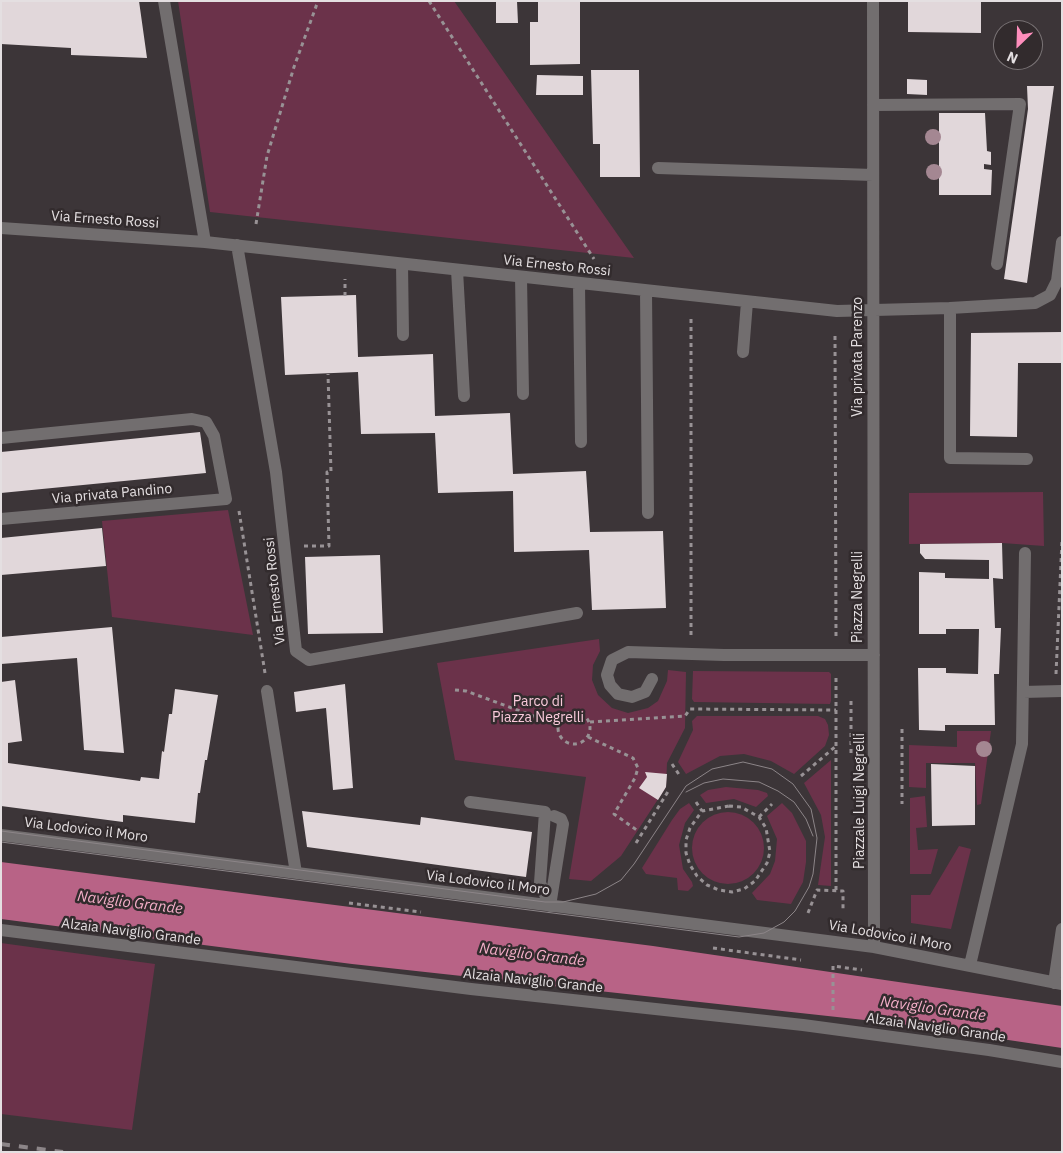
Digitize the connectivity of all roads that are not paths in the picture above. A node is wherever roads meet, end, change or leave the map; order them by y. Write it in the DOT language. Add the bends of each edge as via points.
graph roads {
  1 [pos="164,1"];
  2 [pos="873,1"];
  3 [pos="873,105"];
  4 [pos="658,168"];
  5 [pos="873,175"];
  6 [pos="1,228"];
  7 [pos="205,242"];
  8 [pos="1062,242"];
  9 [pos="237,245"];
  10 [pos="1061,257"];
  11 [pos="402,264"];
  12 [pos="997,264"];
  13 [pos="457,270"];
  14 [pos="521,277"];
  15 [pos="579,284"];
  16 [pos="646,291"];
  17 [pos="747,302"];
  18 [pos="950,308"];
  19 [pos="873,312"];
  20 [pos="403,335"];
  21 [pos="743,352"];
  22 [pos="523,394"];
  23 [pos="464,396"];
  24 [pos="1,438"];
  25 [pos="581,442"];
  26 [pos="1027,459"];
  27 [pos="648,513"];
  28 [pos="1,519"];
  29 [pos="873,540"];
  30 [pos="1025,553"];
  31 [pos="576,613"];
  32 [pos="874,654"];
  33 [pos="652,679"];
  34 [pos="267,691"];
  35 [pos="1062,691"];
  36 [pos="1023,692"];
  37 [pos="470,802"];
  38 [pos="554,816"];
  39 [pos="1,835"];
  40 [pos="296,873"];
  41 [pos="550,906"];
  42 [pos="1062,929"];
  43 [pos="1,930"];
  44 [pos="874,947"];
  45 [pos="970,965"];
  46 [pos="1058,983"];
  47 [pos="1062,1062"];
  1 -- 7 [label="street"];
  2 -- 3 [label="street, Via privata Parenzo"];
  3 -- 5 [label="street, Via privata Parenzo"];
  3 -- 12 [label="street" via="1020,104"];
  4 -- 5 [label="street"];
  5 -- 19 [label="street, Via privata Parenzo"];
  6 -- 7 [label="street, Via Ernesto Rossi"];
  7 -- 9 [label="street, Via Ernesto Rossi"];
  8 -- 10 [label="street, Via Ernesto Rossi"];
  9 -- 11 [label="street, Via Ernesto Rossi"];
  9 -- 31 [label="street, Via Ernesto Rossi" via="276,472 296,651 309,660"];
  10 -- 18 [label="street, Via Ernesto Rossi" via="1057,281 1050,295 1035,303"];
  11 -- 13 [label="street, Via Ernesto Rossi"];
  11 -- 20 [label="street"];
  13 -- 14 [label="street, Via Ernesto Rossi"];
  13 -- 23 [label="street"];
  14 -- 15 [label="street, Via Ernesto Rossi"];
  14 -- 22 [label="street"];
  15 -- 16 [label="street, Via Ernesto Rossi"];
  15 -- 25 [label="street"];
  16 -- 17 [label="street, Via Ernesto Rossi"];
  16 -- 27 [label="street"];
  17 -- 19 [label="street, Via Ernesto Rossi" via="837,312"];
  17 -- 21 [label="street"];
  18 -- 19 [label="street, Via Ernesto Rossi"];
  18 -- 26 [label="street" via="950,458"];
  19 -- 29 [label="street, Via privata Parenzo"];
  24 -- 28 [label="street, Via privata Pandino" via="192,419 206,422 214,436 226,499"];
  29 -- 32 [label="street, Piazza Negrelli"];
  30 -- 36 [label="street"];
  32 -- 33 [label="street" via="628,652 612,660 607,675 618,694 632,697 645,692"];
  32 -- 44 [label="street, Piazzale Luigi Negrelli"];
  34 -- 40 [label="street"];
  35 -- 36 [label="street"];
  36 -- 45 [label="street" via="1022,744"];
  37 -- 41 [label="street" via="545,812 540,883"];
  38 -- 41 [label="street" via="563,824"];
  39 -- 40 [label="street, Via Lodovico il Moro"];
  40 -- 41 [label="street, Via Lodovico il Moro"];
  41 -- 44 [label="street, Via Lodovico il Moro"];
  42 -- 46 [label="street"];
  43 -- 47 [label="street, Alzaia Naviglio Grande" via="471,989 804,1025"];
  44 -- 45 [label="street, Via Lodovico il Moro"];
  45 -- 46 [label="street, Via Lodovico il Moro"];
}
